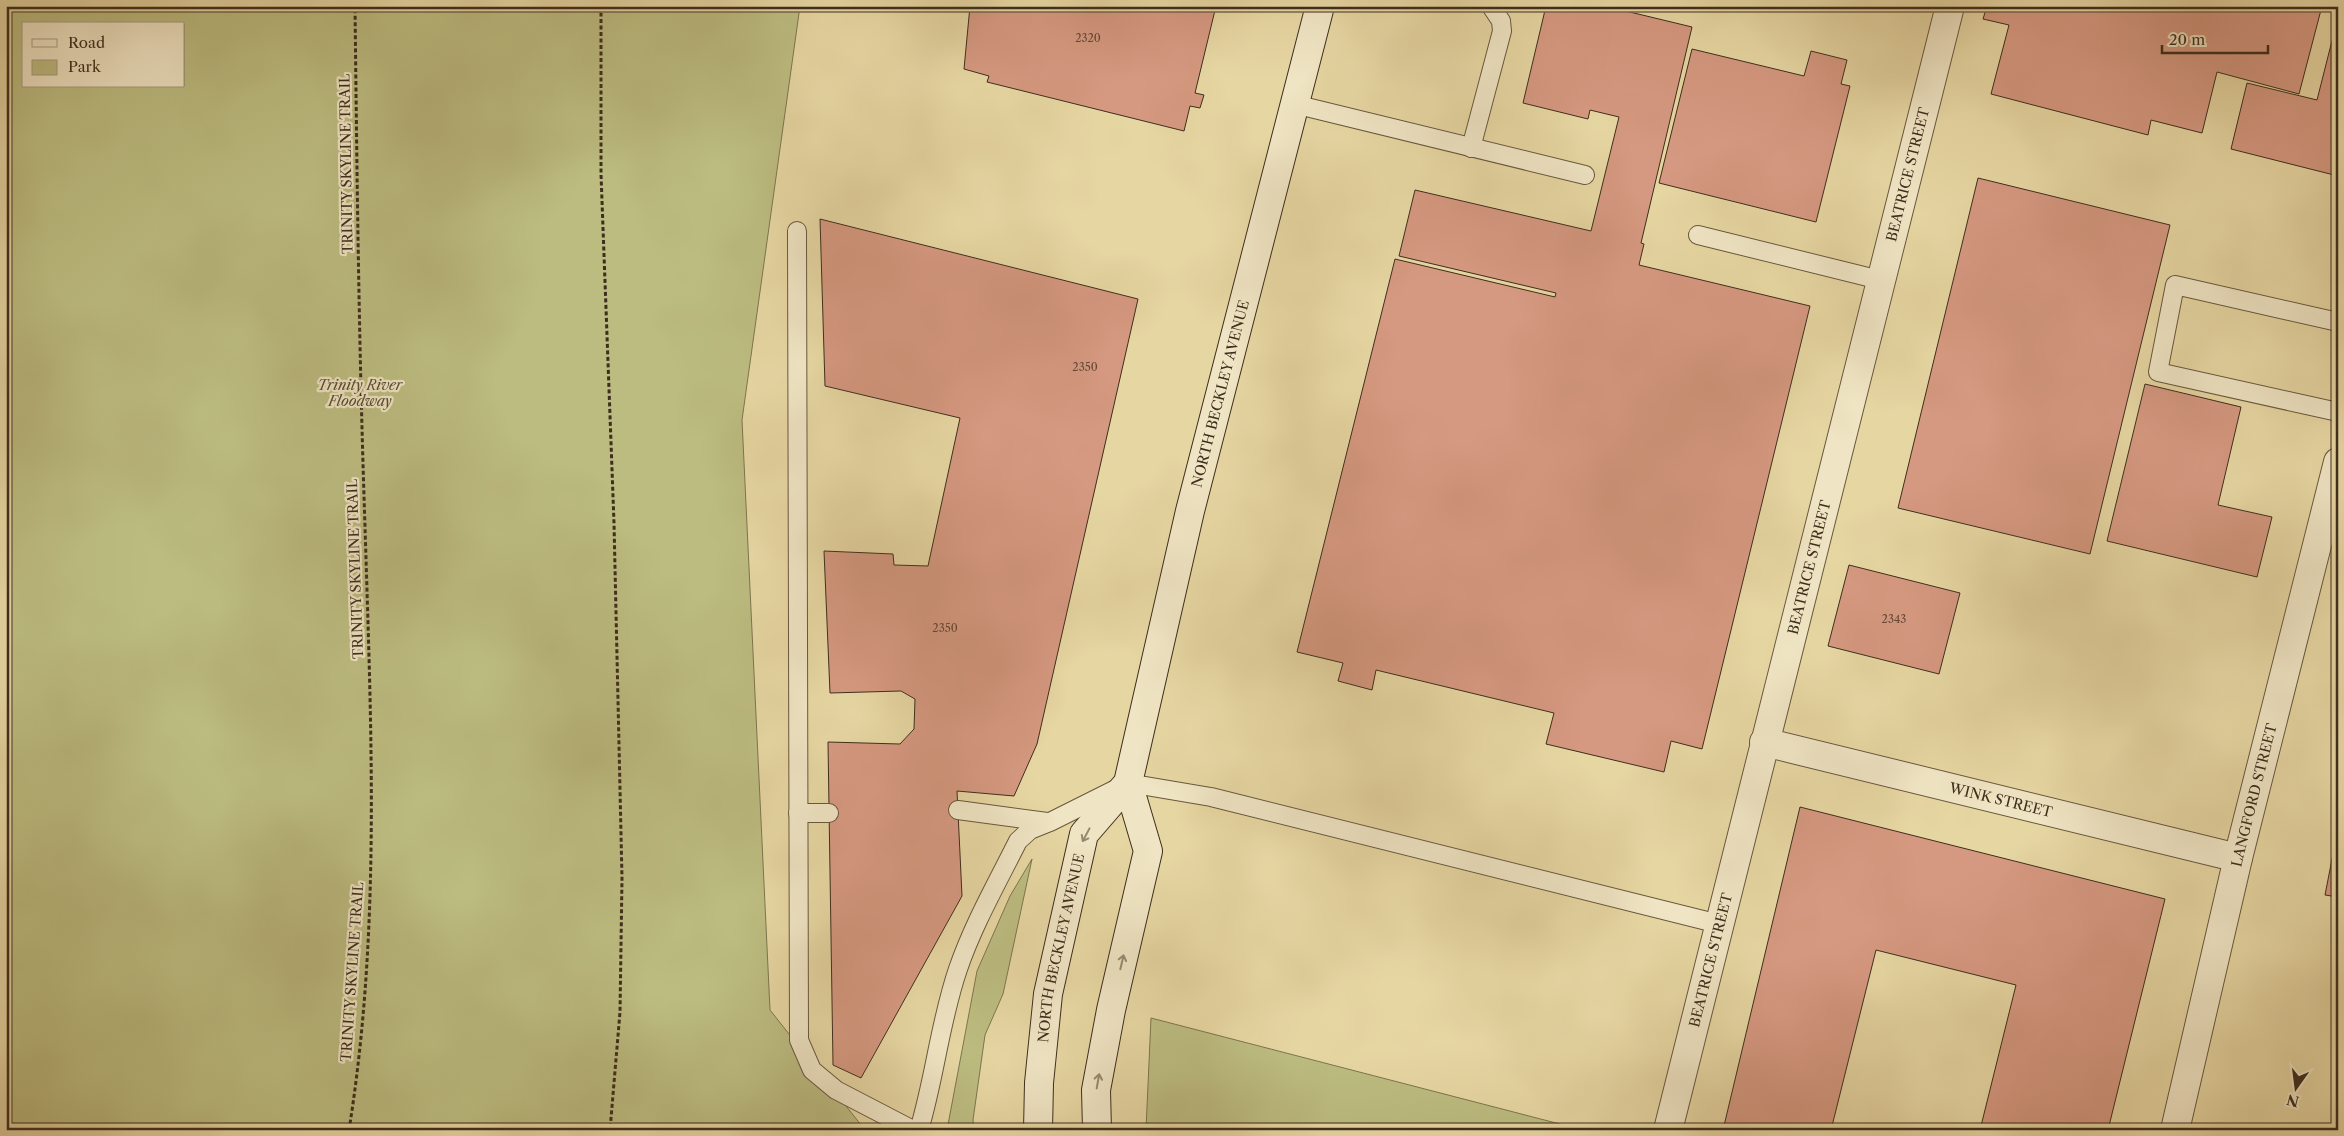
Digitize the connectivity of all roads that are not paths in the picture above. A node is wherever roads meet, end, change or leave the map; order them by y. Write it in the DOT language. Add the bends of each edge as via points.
graph roads {
  1 [pos="1320,6"];
  2 [pos="1491,6"];
  3 [pos="1950,6"];
  4 [pos="1294,104"];
  5 [pos="1471,148"];
  6 [pos="1585,175"];
  7 [pos="797,231"];
  8 [pos="1698,235"];
  9 [pos="1880,280"];
  10 [pos="2338,322"];
  11 [pos="2338,412"];
  12 [pos="2338,462"];
  13 [pos="1764,742"];
  14 [pos="1128,783"];
  15 [pos="958,810"];
  16 [pos="798,813"];
  17 [pos="829,813"];
  18 [pos="1050,822"];
  19 [pos="2238,858"];
  20 [pos="1719,924"];
  21 [pos="914,1130"];
  22 [pos="919,1130"];
  23 [pos="1038,1130"];
  24 [pos="1097,1130"];
  25 [pos="1668,1130"];
  26 [pos="2175,1130"];
  1 -- 4 [label="street, NORTH BECKLEY AVENUE"];
  2 -- 5 [label="lane" via="1501,21 1502,31"];
  3 -- 9 [label="street, BEATRICE STREET"];
  4 -- 5 [label="lane"];
  4 -- 14 [label="street, NORTH BECKLEY AVENUE" via="1190,511"];
  5 -- 6 [label="lane"];
  7 -- 16 [label="lane"];
  8 -- 9 [label="lane"];
  9 -- 13 [label="street, BEATRICE STREET"];
  10 -- 11 [label="lane" via="2175,285 2158,372"];
  12 -- 19 [label="street, LANGFORD STREET"];
  13 -- 19 [label="street, WINK STREET"];
  13 -- 20 [label="street, BEATRICE STREET"];
  14 -- 18 [label="lane"];
  14 -- 20 [label="lane" via="1212,797"];
  14 -- 23 [label="street, NORTH BECKLEY AVENUE, one-way" via="1084,834 1048,994"];
  24 -- 14 [label="street, NORTH BECKLEY AVENUE, one-way" via="1096,1090 1148,851"];
  15 -- 18 [label="lane"];
  16 -- 17 [label="lane"];
  16 -- 21 [label="lane" via="799,1040 812,1070 836,1090"];
  18 -- 22 [label="lane" via="1030,830 1018,841 969,940 955,980"];
  19 -- 26 [label="street, LANGFORD STREET"];
  20 -- 25 [label="street, BEATRICE STREET"];
}
